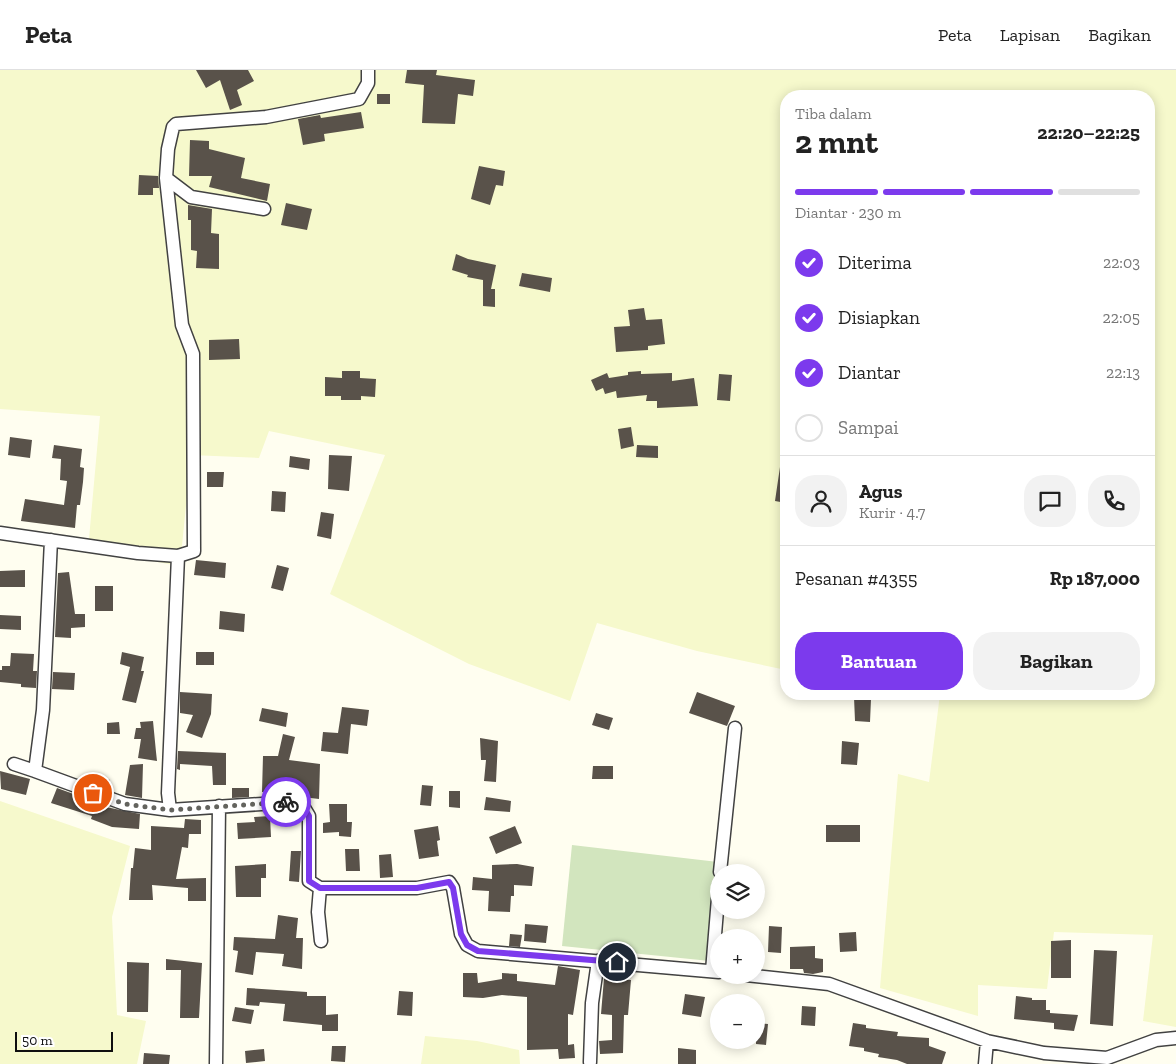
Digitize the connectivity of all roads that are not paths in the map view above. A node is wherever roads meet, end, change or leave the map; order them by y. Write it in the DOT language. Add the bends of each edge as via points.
graph roads {
  1 [pos="368,70"];
  2 [pos="166,178"];
  3 [pos="264,209"];
  4 [pos="0,533"];
  5 [pos="51,540"];
  6 [pos="178,556"];
  7 [pos="735,728"];
  8 [pos="14,764"];
  9 [pos="35,770"];
  10 [pos="219,806"];
  11 [pos="170,810"];
  12 [pos="721,864"];
  13 [pos="320,888"];
  14 [pos="321,941"];
  15 [pos="598,961"];
  16 [pos="710,971"];
  17 [pos="765,977"];
  18 [pos="1176,1038"];
  19 [pos="987,1041"];
  20 [pos="590,1062"];
  21 [pos="216,1064"];
  22 [pos="985,1064"];
  1 -- 2 [label="street" via="369,81 359,98 266,116 176,124 168,149"];
  2 -- 3 [label="street" via="191,197"];
  2 -- 6 [label="street" via="182,324 193,354 195,546 189,554"];
  4 -- 5 [label="street"];
  5 -- 6 [label="street"];
  5 -- 9 [label="street" via="43,710"];
  6 -- 11 [label="street" via="168,793"];
  7 -- 12 [label="street"];
  8 -- 9 [label="street"];
  9 -- 11 [label="street" via="125,804"];
  10 -- 11 [label="street"];
  10 -- 13 [label="street" via="292,802 303,806 309,816 309,881"];
  10 -- 21 [label="street"];
  13 -- 14 [label="street"];
  13 -- 15 [label="street" via="417,888 449,882 453,888 461,934 467,945 478,951"];
  15 -- 16 [label="street"];
  15 -- 20 [label="street" via="592,1003"];
  17 -- 19 [label="street" via="829,984"];
  18 -- 19 [label="street" via="1156,1040 1107,1058 1044,1053"];
  19 -- 22 [label="street"];
}
